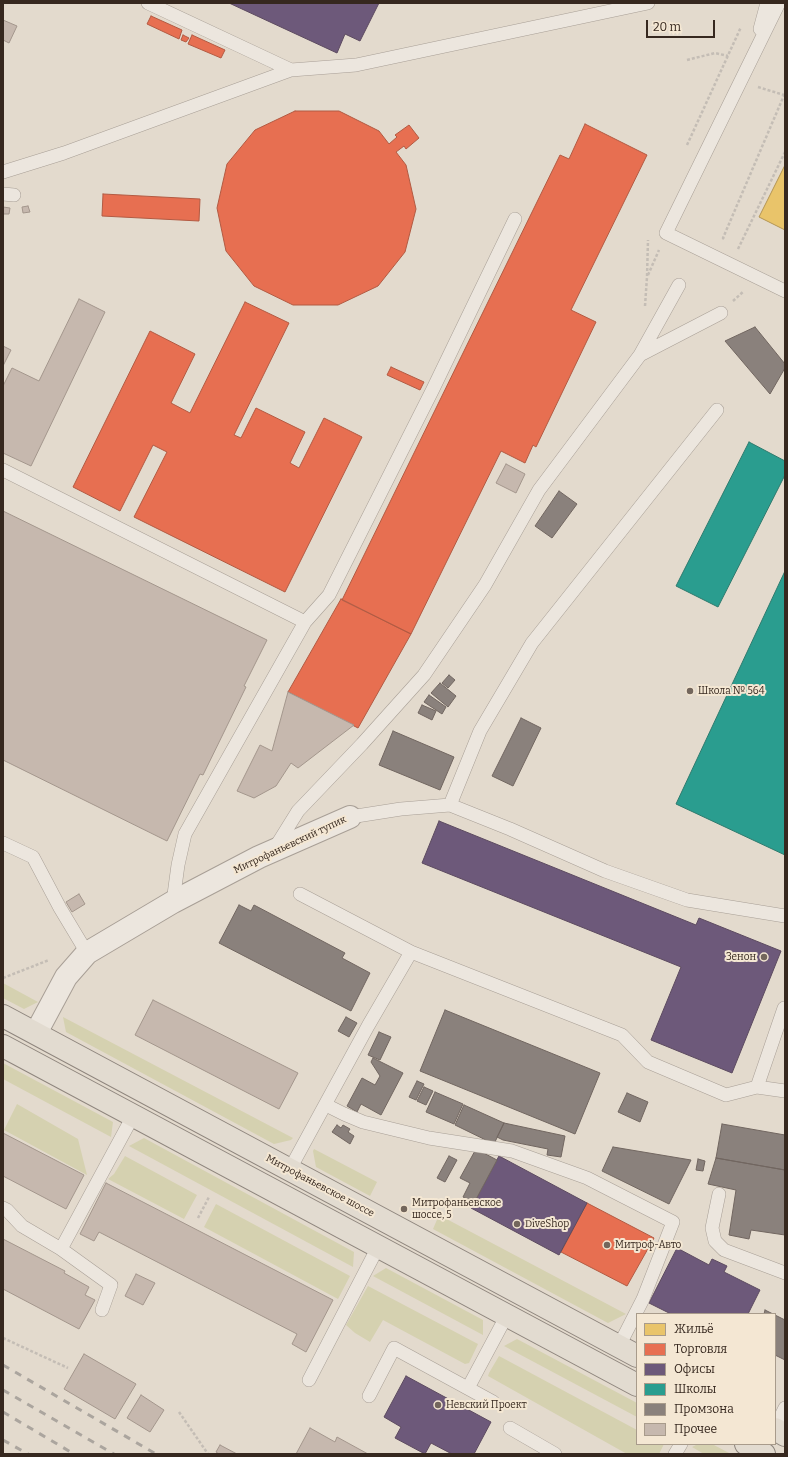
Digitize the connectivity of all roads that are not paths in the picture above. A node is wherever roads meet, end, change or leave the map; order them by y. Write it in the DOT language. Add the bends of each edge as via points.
graph roads {
  1 [pos="148,3"];
  2 [pos="648,3"];
  3 [pos="767,3"];
  4 [pos="779,3"];
  5 [pos="750,63"];
  6 [pos="291,70"];
  7 [pos="3,172"];
  8 [pos="515,219"];
  9 [pos="679,285"];
  10 [pos="785,291"];
  11 [pos="721,313"];
  12 [pos="640,355"];
  13 [pos="717,410"];
  14 [pos="3,470"];
  15 [pos="305,622"];
  16 [pos="450,805"];
  17 [pos="350,817"];
  18 [pos="3,843"];
  19 [pos="274,850"];
  20 [pos="300,894"];
  21 [pos="172,902"];
  22 [pos="783,916"];
  23 [pos="411,952"];
  24 [pos="88,953"];
  25 [pos="784,1008"];
  26 [pos="3,1016"];
  27 [pos="36,1033"];
  28 [pos="3,1046"];
  29 [pos="757,1087"];
  30 [pos="785,1091"];
  31 [pos="326,1105"];
  32 [pos="133,1116"];
  33 [pos="290,1169"];
  34 [pos="719,1194"];
  35 [pos="3,1208"];
  36 [pos="378,1247"];
  37 [pos="61,1249"];
  38 [pos="785,1274"];
  39 [pos="102,1310"];
  40 [pos="639,1313"];
  41 [pos="507,1315"];
  42 [pos="636,1323"];
  43 [pos="628,1351"];
  44 [pos="308,1380"];
  45 [pos="636,1384"];
  46 [pos="468,1388"];
  47 [pos="369,1396"];
  48 [pos="493,1402"];
  49 [pos="785,1408"];
  50 [pos="776,1427"];
  51 [pos="510,1428"];
  52 [pos="776,1430"];
  53 [pos="785,1435"];
  54 [pos="680,1445"];
  55 [pos="748,1445"];
  56 [pos="555,1454"];
  57 [pos="675,1454"];
  58 [pos="764,1454"];
  1 -- 6 [label="lane"];
  2 -- 6 [label="lane" via="356,65"];
  3 -- 5 [label="lane"];
  4 -- 5 [label="lane"];
  5 -- 10 [label="lane" via="666,233"];
  6 -- 7 [label="lane" via="64,153"];
  8 -- 15 [label="lane" via="329,595"];
  9 -- 12 [label="lane"];
  11 -- 12 [label="lane"];
  12 -- 19 [label="lane" via="539,490 485,585 424,675 298,811"];
  13 -- 16 [label="lane" via="532,643 480,731"];
  14 -- 15 [label="lane"];
  15 -- 21 [label="lane" via="185,834"];
  16 -- 17 [label="lane, Митрофаньевский тупик"];
  16 -- 22 [label="lane, Митрофаньевский тупик" via="606,871 687,900"];
  17 -- 19 [label="street, Митрофаньевский тупик"];
  18 -- 24 [label="lane" via="33,857"];
  19 -- 21 [label="street, Митрофаньевский тупик"];
  20 -- 23 [label="lane"];
  21 -- 24 [label="street, Митрофаньевский тупик"];
  23 -- 29 [label="lane" via="622,1035 648,1062 726,1095"];
  23 -- 31 [label="lane"];
  24 -- 27 [label="street, Митрофаньевский тупик" via="66,977"];
  25 -- 29 [label="lane"];
  26 -- 27 [label="main road, Митрофаньевское шоссе"];
  27 -- 33 [label="main road, Митрофаньевское шоссе"];
  28 -- 32 [label="main road"];
  29 -- 30 [label="lane"];
  31 -- 33 [label="lane"];
  31 -- 40 [label="lane" via="363,1122 429,1138 512,1151 587,1178 673,1222"];
  32 -- 36 [label="main road"];
  32 -- 37 [label="lane"];
  33 -- 43 [label="main road, Митрофаньевское шоссе"];
  34 -- 38 [label="lane" via="712,1228 715,1241 724,1250"];
  35 -- 37 [label="lane" via="22,1226"];
  36 -- 41 [label="main road"];
  36 -- 44 [label="lane"];
  37 -- 39 [label="lane" via="111,1286"];
  41 -- 45 [label="main road"];
  41 -- 46 [label="lane"];
  42 -- 43 [label="lane"];
  46 -- 47 [label="lane" via="394,1348"];
  46 -- 48 [label="lane"];
  49 -- 50 [label="lane"];
  51 -- 56 [label="lane"];
  52 -- 53 [label="main road"];
  54 -- 57 [label="lane"];
  55 -- 58 [label="main road"];
}
